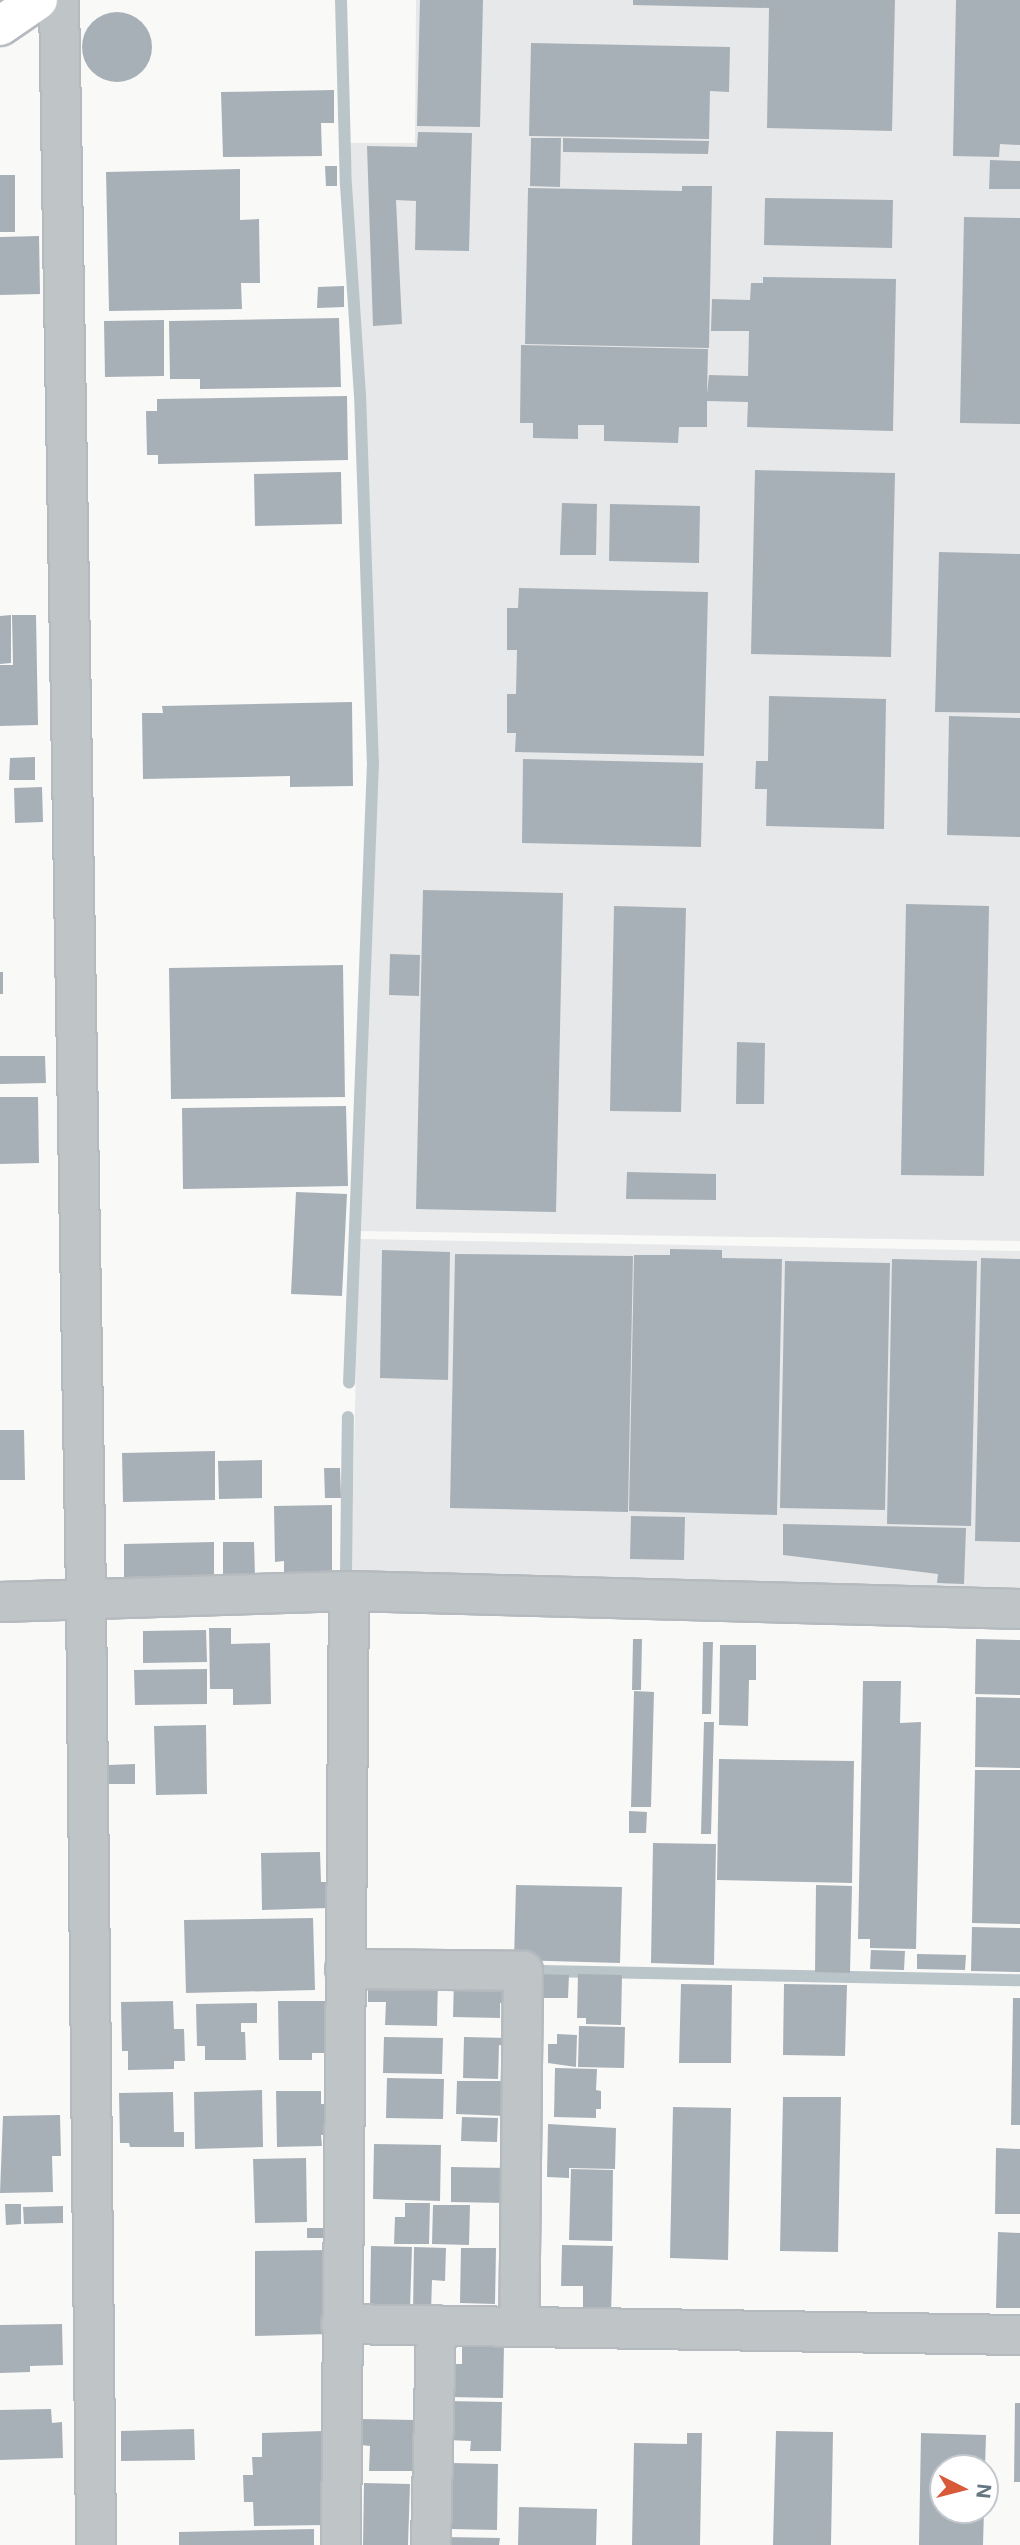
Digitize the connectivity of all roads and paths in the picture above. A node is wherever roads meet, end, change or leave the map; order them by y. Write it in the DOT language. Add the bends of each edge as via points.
graph roads {
  1 [pos="38,0"];
  2 [pos="59,0"];
  3 [pos="0,26"];
  4 [pos="349,1591"];
  5 [pos="86,1600"];
  6 [pos="0,1602"];
  7 [pos="1020,1609"];
  8 [pos="345,1969"];
  9 [pos="341,2324"];
  10 [pos="436,2325"];
  11 [pos="519,2326"];
  12 [pos="1020,2335"];
  13 [pos="96,2545"];
  14 [pos="341,2545"];
  15 [pos="431,2545"];
  1 -- 3 [label="street"];
  2 -- 5 [label="street"];
  4 -- 5 [label="street"];
  4 -- 7 [label="street"];
  4 -- 8 [label="street"];
  5 -- 6 [label="street"];
  5 -- 13 [label="street"];
  8 -- 9 [label="street"];
  8 -- 11 [label="street" via="523,1971"];
  9 -- 10 [label="street"];
  9 -- 14 [label="street"];
  10 -- 11 [label="street"];
  10 -- 15 [label="street"];
  11 -- 12 [label="street"];
}
